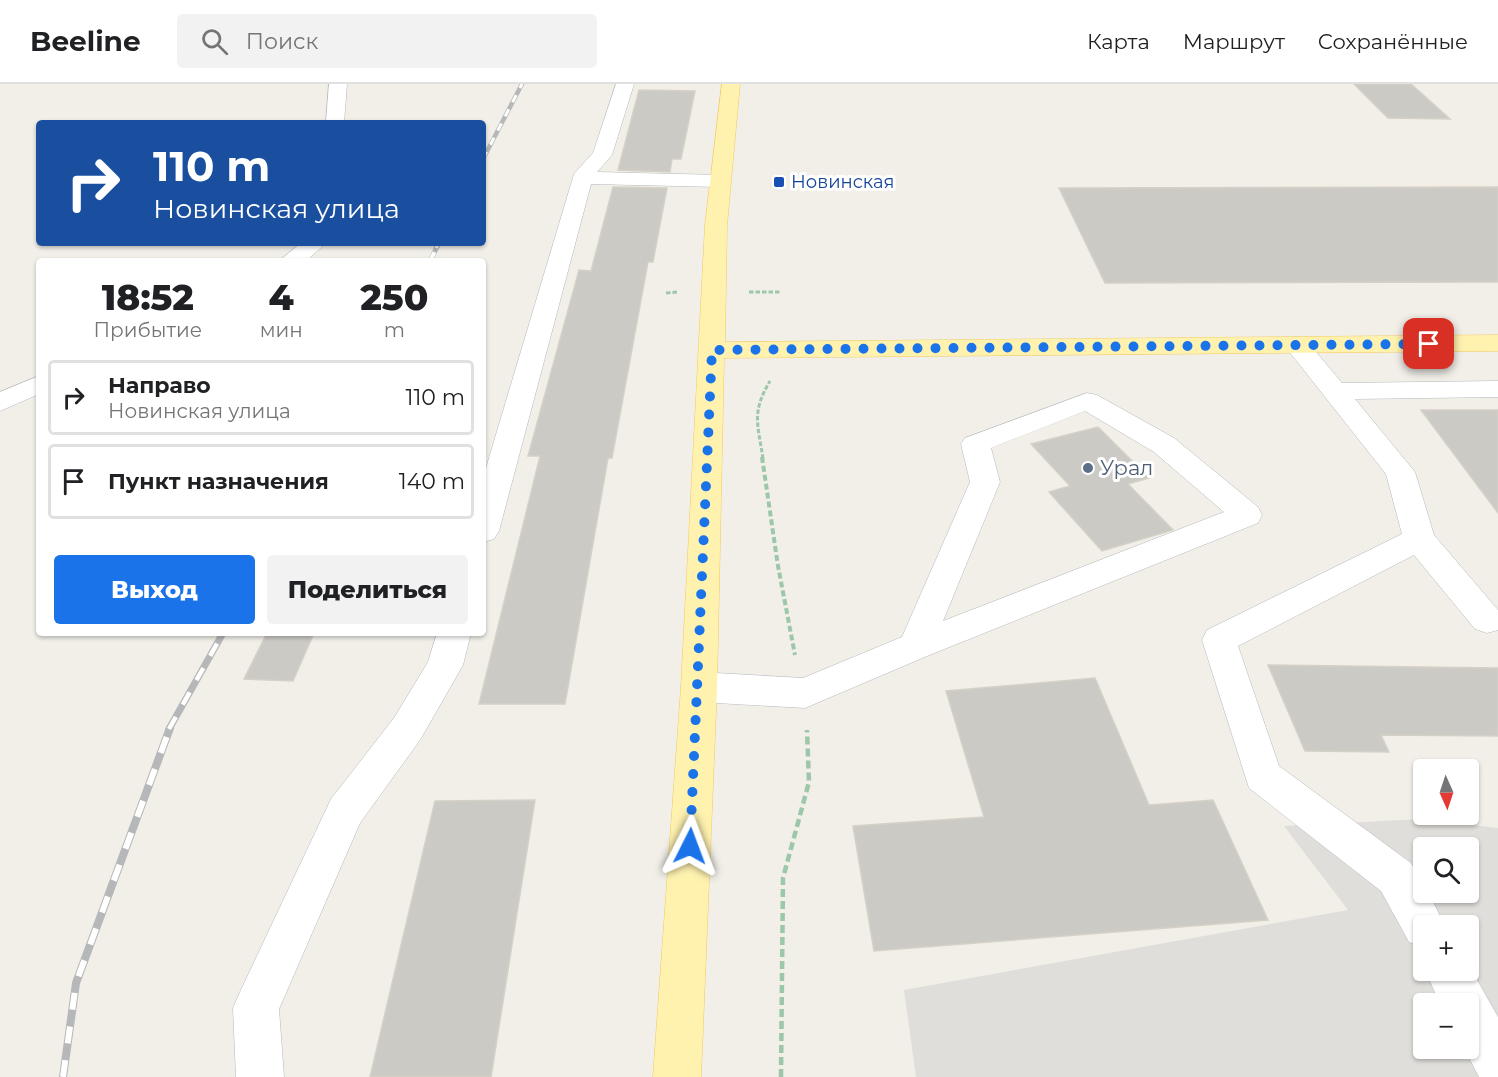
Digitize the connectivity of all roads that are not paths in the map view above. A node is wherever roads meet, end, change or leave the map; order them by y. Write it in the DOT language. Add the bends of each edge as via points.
graph roads {
  1 [pos="338,84"];
  2 [pos="625,84"];
  3 [pos="731,84"];
  4 [pos="335,120"];
  5 [pos="583,178"];
  6 [pos="720,180"];
  7 [pos="311,246"];
  8 [pos="295,258"];
  9 [pos="1497,344"];
  10 [pos="1297,345"];
  11 [pos="712,350"];
  12 [pos="36,385"];
  13 [pos="1498,389"];
  14 [pos="1334,391"];
  15 [pos="0,403"];
  16 [pos="486,520"];
  17 [pos="1419,539"];
  18 [pos="1487,620"];
  19 [pos="453,636"];
  20 [pos="915,646"];
  21 [pos="699,687"];
  22 [pos="1417,915"];
  23 [pos="1479,1030"];
  24 [pos="1498,1064"];
  25 [pos="260,1077"];
  26 [pos="676,1077"];
  1 -- 4 [label="lane"];
  2 -- 5 [label="lane" via="602,155"];
  3 -- 6 [label="main road"];
  5 -- 6 [label="lane"];
  5 -- 16 [label="lane"];
  6 -- 11 [label="main road"];
  7 -- 8 [label="lane"];
  9 -- 10 [label="main road"];
  10 -- 11 [label="main road"];
  10 -- 14 [label="lane"];
  11 -- 21 [label="main road"];
  12 -- 15 [label="lane"];
  13 -- 14 [label="lane"];
  14 -- 17 [label="lane" via="1400,472"];
  17 -- 18 [label="lane"];
  17 -- 22 [label="lane" via="1219,640 1263,776 1396,877"];
  19 -- 25 [label="lane" via="445,665 407,729 345,812 256,1008"];
  20 -- 20 [label="lane" via="985,482 975,444 985,440 1087,401 1164,445 1247,515"];
  20 -- 21 [label="lane" via="805,693"];
  21 -- 26 [label="main road"];
  23 -- 24 [label="lane"];
}
